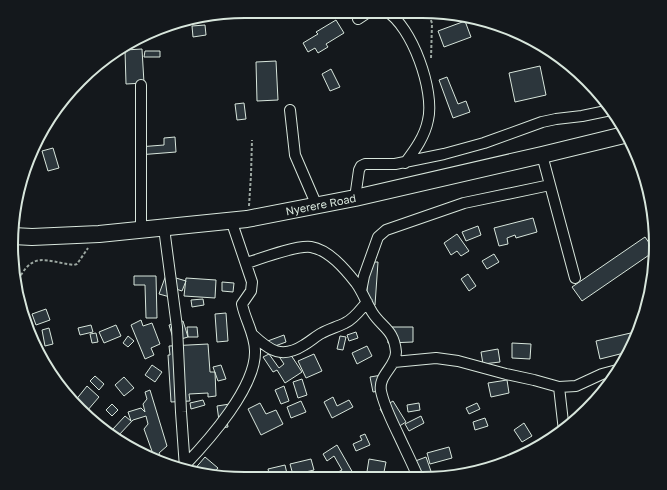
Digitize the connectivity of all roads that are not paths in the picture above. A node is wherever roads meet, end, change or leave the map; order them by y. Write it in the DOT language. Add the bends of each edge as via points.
graph roads {
  1 [pos="394,18"];
  2 [pos="142,85"];
  3 [pos="290,110"];
  4 [pos="605,111"];
  5 [pos="621,136"];
  6 [pos="542,156"];
  7 [pos="405,163"];
  8 [pos="550,185"];
  9 [pos="355,198"];
  10 [pos="317,206"];
  11 [pos="239,220"];
  12 [pos="164,228"];
  13 [pos="141,230"];
  14 [pos="18,236"];
  15 [pos="246,263"];
  16 [pos="575,278"];
  17 [pos="361,291"];
  18 [pos="367,302"];
  19 [pos="253,335"];
  20 [pos="394,362"];
  21 [pos="610,372"];
  22 [pos="591,379"];
  23 [pos="604,380"];
  24 [pos="559,387"];
  25 [pos="563,423"];
  26 [pos="185,464"];
  27 [pos="187,464"];
  28 [pos="416,472"];
  1 -- 7 [label="street" via="416,49 429,103 429,119"];
  2 -- 13 [label="street"];
  3 -- 10 [label="street" via="295,155"];
  4 -- 7 [label="street" via="542,122 484,143"];
  5 -- 6 [label="main road, Nyerere Road"];
  6 -- 8 [label="street"];
  6 -- 9 [label="main road, Nyerere Road"];
  7 -- 9 [label="street" via="361,166"];
  8 -- 16 [label="street"];
  8 -- 17 [label="street" via="464,203 386,230 378,237"];
  9 -- 10 [label="main road, Nyerere Road"];
  10 -- 11 [label="main road, Nyerere Road"];
  11 -- 12 [label="main road, Nyerere Road"];
  11 -- 15 [label="street"];
  12 -- 13 [label="main road, Nyerere Road"];
  12 -- 26 [label="street" via="177,327"];
  13 -- 14 [label="main road, Nyerere Road"];
  15 -- 17 [label="street" via="298,248 311,247 324,252 341,266"];
  15 -- 19 [label="street" via="252,288 242,304"];
  17 -- 18 [label="street"];
  18 -- 19 [label="street" via="346,323 329,329 294,350 283,352 269,349"];
  18 -- 20 [label="street" via="394,340"];
  19 -- 27 [label="street" via="253,369 246,384 216,429"];
  20 -- 24 [label="street" via="436,358 458,361"];
  20 -- 28 [label="street" via="382,378 380,388"];
  21 -- 22 [label="street"];
  22 -- 23 [label="street"];
  22 -- 24 [label="street" via="576,386"];
  24 -- 25 [label="street"];
}
